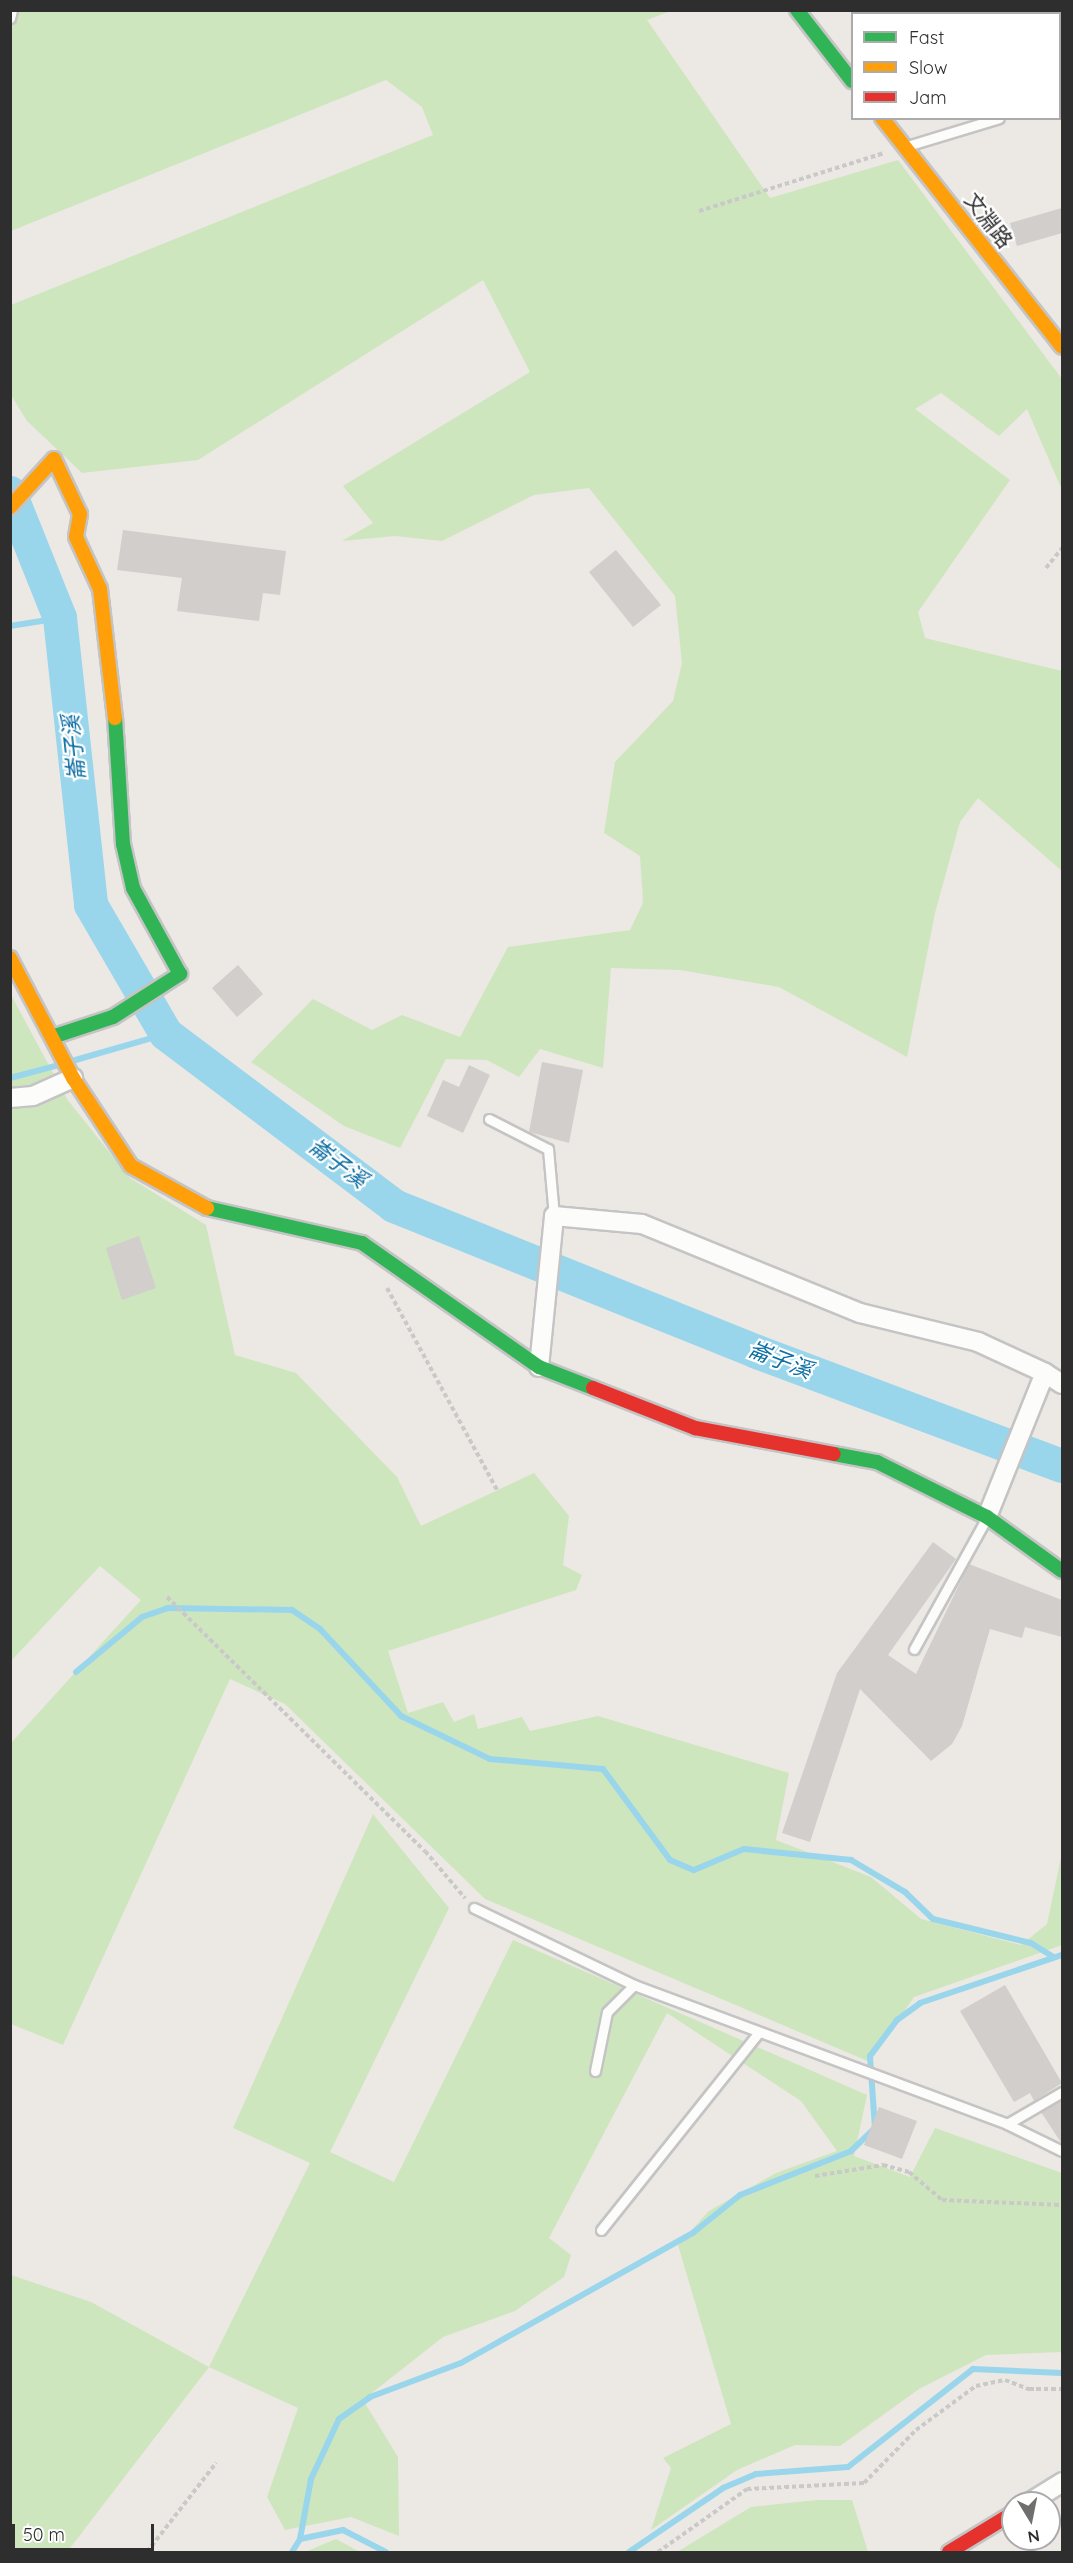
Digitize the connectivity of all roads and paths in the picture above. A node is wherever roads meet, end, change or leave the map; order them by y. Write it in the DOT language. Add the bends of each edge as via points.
graph roads {
  1 [pos="12,10"];
  2 [pos="797,10"];
  3 [pos="10,18"];
  4 [pos="851,80"];
  5 [pos="884,120"];
  6 [pos="993,120"];
  7 [pos="905,147"];
  8 [pos="699,211"];
  9 [pos="1062,347"];
  10 [pos="10,507"];
  11 [pos="1062,548"];
  12 [pos="1046,568"];
  13 [pos="10,958"];
  14 [pos="52,1037"];
  15 [pos="73,1078"];
  16 [pos="10,1098"];
  17 [pos="489,1119"];
  18 [pos="554,1216"];
  19 [pos="385,1284"];
  20 [pos="539,1367"];
  21 [pos="1045,1373"];
  22 [pos="1062,1384"];
  23 [pos="497,1490"];
  24 [pos="987,1517"];
  25 [pos="1062,1571"];
  26 [pos="167,1597"];
  27 [pos="914,1649"];
  28 [pos="474,1908"];
  29 [pos="634,1985"];
  30 [pos="759,2032"];
  31 [pos="595,2071"];
  32 [pos="1062,2092"];
  33 [pos="1007,2124"];
  34 [pos="1062,2151"];
  35 [pos="815,2176"];
  36 [pos="1062,2205"];
  37 [pos="601,2230"];
  38 [pos="1062,2389"];
  39 [pos="216,2463"];
  40 [pos="1062,2482"];
  41 [pos="1048,2491"];
  42 [pos="1001,2520"];
  43 [pos="147,2553"];
  44 [pos="658,2553"];
  45 [pos="949,2553"];
  1 -- 3 [label="lane"];
  2 -- 4 [label="street"];
  5 -- 7 [label="street, 文淵路"];
  6 -- 7 [label="lane"];
  7 -- 8 [label="path"];
  7 -- 9 [label="street, 文淵路"];
  10 -- 14 [label="street" via="54,459 80,514 76,537 100,589 111,663 123,844 134,888 180,974 113,1017"];
  11 -- 12 [label="path"];
  13 -- 14 [label="street"];
  14 -- 15 [label="street"];
  15 -- 16 [label="street" via="33,1096"];
  15 -- 20 [label="street" via="131,1166 219,1214 362,1243"];
  17 -- 18 [label="lane" via="548,1149"];
  18 -- 20 [label="street"];
  18 -- 21 [label="street" via="642,1224 849,1309 978,1342"];
  19 -- 23 [label="path"];
  20 -- 24 [label="street" via="695,1428 877,1462"];
  21 -- 22 [label="street"];
  21 -- 24 [label="street"];
  24 -- 25 [label="street"];
  24 -- 27 [label="lane"];
  26 -- 28 [label="path" via="425,1851"];
  28 -- 29 [label="lane"];
  29 -- 30 [label="lane"];
  29 -- 31 [label="lane" via="607,2012"];
  30 -- 33 [label="lane"];
  30 -- 37 [label="lane"];
  32 -- 33 [label="lane"];
  33 -- 34 [label="lane"];
  35 -- 36 [label="path" via="883,2165 909,2172 942,2200"];
  38 -- 44 [label="path" via="1029,2389 1005,2380 976,2386 916,2430 864,2483 747,2489"];
  39 -- 43 [label="path"];
  40 -- 41 [label="street"];
  42 -- 45 [label="street"];
}
